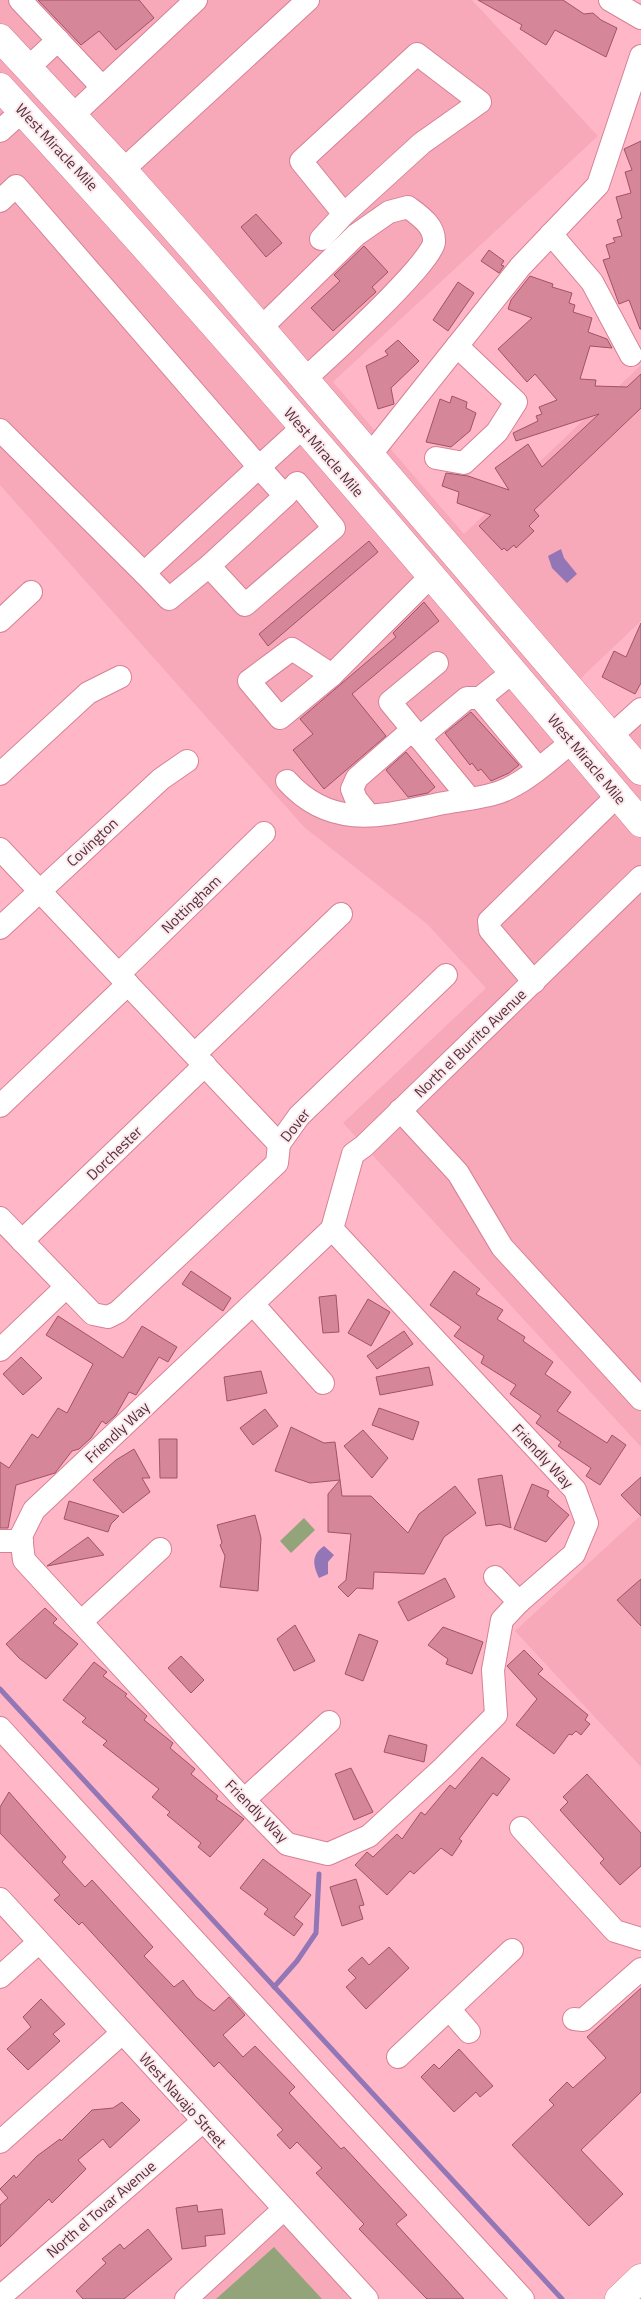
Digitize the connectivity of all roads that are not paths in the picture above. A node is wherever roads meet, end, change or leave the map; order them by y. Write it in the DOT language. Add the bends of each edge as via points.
graph roads {
  1 [pos="20,0"];
  2 [pos="196,0"];
  3 [pos="308,0"];
  4 [pos="610,0"];
  5 [pos="641,18"];
  6 [pos="0,38"];
  7 [pos="58,40"];
  8 [pos="641,56"];
  9 [pos="28,68"];
  10 [pos="0,86"];
  11 [pos="102,87"];
  12 [pos="22,111"];
  13 [pos="72,116"];
  14 [pos="0,131"];
  15 [pos="123,170"];
  16 [pos="0,201"];
  17 [pos="344,214"];
  18 [pos="551,234"];
  19 [pos="321,239"];
  20 [pos="261,328"];
  21 [pos="457,346"];
  22 [pos="631,355"];
  23 [pos="305,379"];
  24 [pos="304,429"];
  25 [pos="0,430"];
  26 [pos="371,454"];
  27 [pos="436,458"];
  28 [pos="259,467"];
  29 [pos="285,496"];
  30 [pos="209,566"];
  31 [pos="469,569"];
  32 [pos="144,573"];
  33 [pos="432,575"];
  34 [pos="31,592"];
  35 [pos="0,621"];
  36 [pos="437,663"];
  37 [pos="513,672"];
  38 [pos="332,675"];
  39 [pos="120,677"];
  40 [pos="480,698"];
  41 [pos="641,709"];
  42 [pos="416,734"];
  43 [pos="612,736"];
  44 [pos="572,742"];
  45 [pos="187,761"];
  46 [pos="639,765"];
  47 [pos="538,768"];
  48 [pos="0,774"];
  49 [pos="287,781"];
  50 [pos="618,795"];
  51 [pos="469,798"];
  52 [pos="368,814"];
  53 [pos="641,823"];
  54 [pos="264,833"];
  55 [pos="0,849"];
  56 [pos="641,876"];
  57 [pos="40,891"];
  58 [pos="341,914"];
  59 [pos="0,928"];
  60 [pos="446,975"];
  61 [pos="123,979"];
  62 [pos="534,982"];
  63 [pos="200,1060"];
  64 [pos="0,1106"];
  65 [pos="400,1110"];
  66 [pos="279,1144"];
  67 [pos="0,1218"];
  68 [pos="332,1229"];
  69 [pos="22,1241"];
  70 [pos="66,1287"];
  71 [pos="253,1304"];
  72 [pos="0,1350"];
  73 [pos="322,1383"];
  74 [pos="641,1399"];
  75 [pos="11,1541"];
  76 [pos="160,1549"];
  77 [pos="495,1577"];
  78 [pos="519,1602"];
  79 [pos="82,1621"];
  80 [pos="329,1722"];
  81 [pos="0,1728"];
  82 [pos="244,1800"];
  83 [pos="521,1828"];
  84 [pos="0,1899"];
  85 [pos="641,1939"];
  86 [pos="39,1942"];
  87 [pos="512,1950"];
  88 [pos="641,1969"];
  89 [pos="0,1977"];
  90 [pos="449,2009"];
  91 [pos="574,2018"];
  92 [pos="469,2032"];
  93 [pos="122,2033"];
  94 [pos="398,2057"];
  95 [pos="202,2122"];
  96 [pos="0,2142"];
  97 [pos="284,2209"];
  98 [pos="641,2278"];
  99 [pos="0,2297"];
  100 [pos="186,2299"];
  101 [pos="367,2299"];
  102 [pos="523,2299"];
  103 [pos="619,2299"];
  1 -- 7 [label="street"];
  2 -- 11 [label="street"];
  3 -- 15 [label="street"];
  4 -- 5 [label="street"];
  6 -- 9 [label="main road"];
  7 -- 9 [label="street"];
  7 -- 11 [label="street"];
  8 -- 18 [label="street" via="598,185"];
  9 -- 13 [label="main road"];
  10 -- 12 [label="main road, West Miracle Mile"];
  11 -- 13 [label="street"];
  12 -- 14 [label="street"];
  12 -- 24 [label="main road, West Miracle Mile" via="127,224"];
  13 -- 15 [label="main road"];
  15 -- 20 [label="main road"];
  16 -- 28 [label="street" via="16,186"];
  17 -- 17 [label="street" via="301,161 417,54 480,102 422,143"];
  17 -- 19 [label="street"];
  18 -- 21 [label="street" via="520,267"];
  18 -- 22 [label="street" via="592,282"];
  20 -- 23 [label="main road"];
  20 -- 23 [label="street" via="364,229 389,212 408,207 434,232 434,245 419,268"];
  21 -- 26 [label="street"];
  21 -- 27 [label="street" via="516,402 496,432 464,463"];
  23 -- 26 [label="main road"];
  24 -- 28 [label="street"];
  24 -- 31 [label="main road" via="320,428 339,439 448,564"];
  24 -- 33 [label="main road, West Miracle Mile"];
  25 -- 32 [label="street"];
  26 -- 31 [label="main road"];
  28 -- 29 [label="street"];
  28 -- 32 [label="street"];
  29 -- 30 [label="street"];
  29 -- 30 [label="street" via="297,483 334,528 245,605"];
  30 -- 32 [label="street" via="170,599"];
  31 -- 43 [label="main road"];
  33 -- 37 [label="main road, West Miracle Mile"];
  33 -- 38 [label="street"];
  34 -- 35 [label="street"];
  36 -- 42 [label="street" via="390,702"];
  37 -- 40 [label="street"];
  37 -- 44 [label="main road, West Miracle Mile"];
  39 -- 48 [label="street" via="88,693"];
  40 -- 42 [label="street" via="468,698"];
  40 -- 47 [label="street"];
  41 -- 43 [label="street"];
  42 -- 51 [label="street"];
  42 -- 52 [label="street" via="357,778 352,789"];
  43 -- 46 [label="main road"];
  44 -- 47 [label="street"];
  44 -- 50 [label="main road, West Miracle Mile"];
  45 -- 57 [label="street, Covington" via="161,779"];
  47 -- 51 [label="street" via="500,792"];
  49 -- 52 [label="street" via="301,797 320,808 347,816"];
  50 -- 53 [label="main road, West Miracle Mile"];
  50 -- 62 [label="street" via="489,921 490,930"];
  51 -- 52 [label="street" via="392,814"];
  54 -- 61 [label="street, Nottingham"];
  55 -- 57 [label="street"];
  56 -- 62 [label="street, North el Burrito Avenue"];
  57 -- 59 [label="street, Covington"];
  57 -- 61 [label="street"];
  58 -- 63 [label="street, Dorchester"];
  60 -- 66 [label="street, Dover" via="299,1116"];
  61 -- 63 [label="street"];
  61 -- 64 [label="street, Nottingham"];
  62 -- 65 [label="street, North el Burrito Avenue"];
  63 -- 66 [label="street"];
  63 -- 69 [label="street, Dorchester"];
  65 -- 68 [label="street, North el Burrito Avenue" via="353,1154"];
  65 -- 74 [label="street" via="458,1173 502,1247"];
  66 -- 70 [label="street, Dover" via="277,1163 118,1312 108,1317 93,1314"];
  67 -- 69 [label="street"];
  68 -- 71 [label="street, Friendly Way"];
  68 -- 78 [label="street, Friendly Way" via="575,1490 587,1523 574,1554"];
  69 -- 70 [label="street"];
  70 -- 72 [label="street"];
  71 -- 73 [label="street"];
  71 -- 75 [label="street, Friendly Way" via="34,1510 21,1536"];
  75 -- 79 [label="street, Friendly Way" via="24,1560"];
  76 -- 79 [label="street"];
  77 -- 78 [label="street"];
  78 -- 82 [label="street, Friendly Way" via="502,1620 493,1670 496,1715 369,1836 328,1854 287,1844"];
  79 -- 82 [label="street, Friendly Way"];
  80 -- 82 [label="street"];
  81 -- 102 [label="street"];
  83 -- 85 [label="street" via="614,1931"];
  84 -- 86 [label="street, West Navajo Street"];
  86 -- 89 [label="street"];
  86 -- 93 [label="street, West Navajo Street"];
  87 -- 90 [label="street"];
  88 -- 91 [label="street" via="583,2020"];
  90 -- 92 [label="street"];
  90 -- 94 [label="street"];
  93 -- 95 [label="street, West Navajo Street"];
  93 -- 96 [label="street"];
  95 -- 97 [label="street, West Navajo Street"];
  95 -- 99 [label="street, North el Tovar Avenue"];
  97 -- 100 [label="street"];
  97 -- 101 [label="street, West Navajo Street"];
  98 -- 103 [label="main road"];
}
